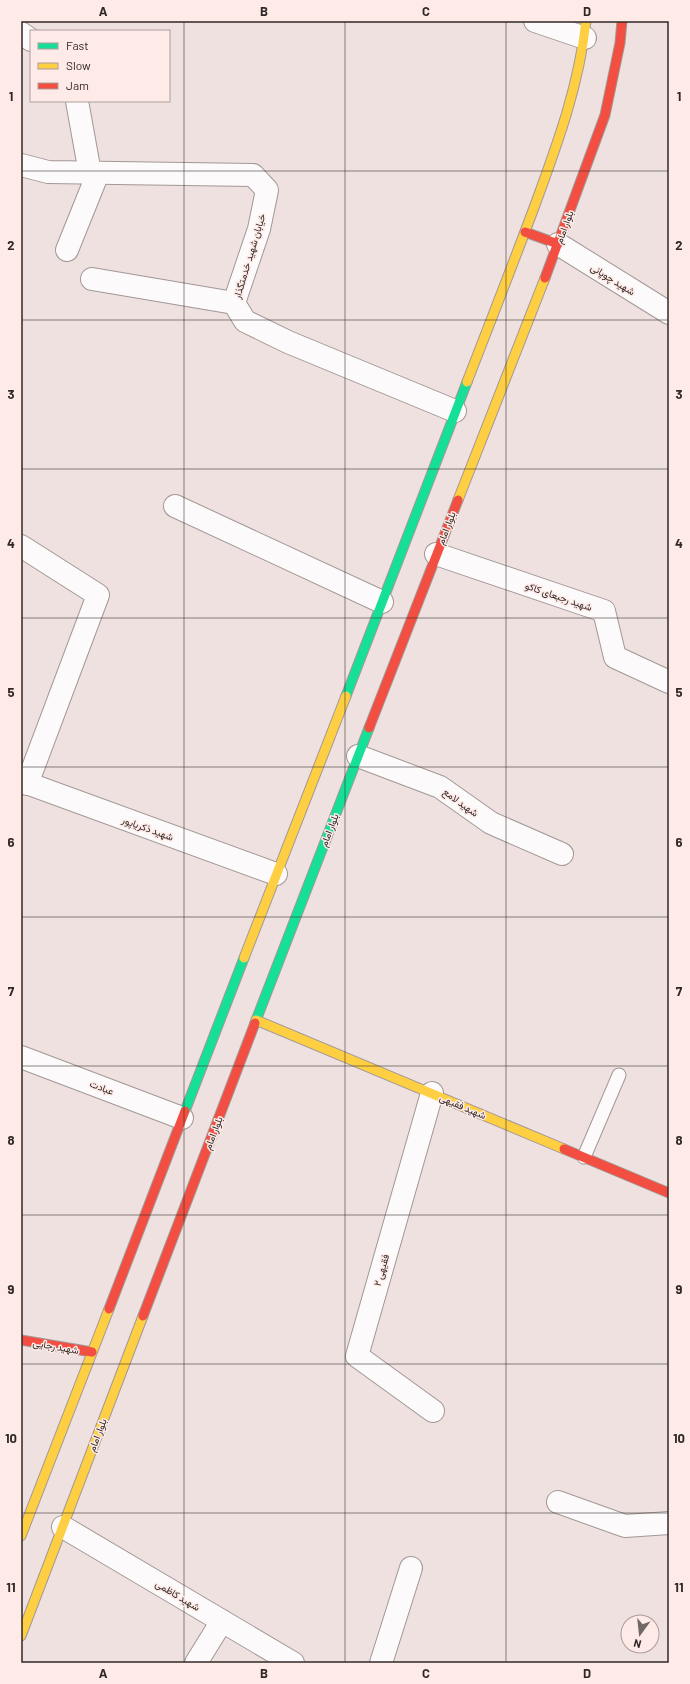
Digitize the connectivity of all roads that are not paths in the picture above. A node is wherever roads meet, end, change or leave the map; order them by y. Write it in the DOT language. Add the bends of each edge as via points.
graph roads {
  1 [pos="535,21"];
  2 [pos="622,21"];
  3 [pos="585,29"];
  4 [pos="21,33"];
  5 [pos="30,39"];
  6 [pos="77,102"];
  7 [pos="21,165"];
  8 [pos="94,173"];
  9 [pos="524,232"];
  10 [pos="558,244"];
  11 [pos="67,250"];
  12 [pos="92,279"];
  13 [pos="234,303"];
  14 [pos="669,313"];
  15 [pos="456,411"];
  16 [pos="175,506"];
  17 [pos="21,546"];
  18 [pos="436,554"];
  19 [pos="382,602"];
  20 [pos="669,682"];
  21 [pos="358,756"];
  22 [pos="24,782"];
  23 [pos="562,854"];
  24 [pos="276,874"];
  25 [pos="253,1018"];
  26 [pos="21,1057"];
  27 [pos="619,1075"];
  28 [pos="432,1093"];
  29 [pos="182,1118"];
  30 [pos="584,1157"];
  31 [pos="669,1193"];
  32 [pos="21,1340"];
  33 [pos="95,1354"];
  34 [pos="433,1411"];
  35 [pos="558,1502"];
  36 [pos="669,1523"];
  37 [pos="63,1527"];
  38 [pos="21,1536"];
  39 [pos="411,1568"];
  40 [pos="222,1621"];
  41 [pos="21,1636"];
  42 [pos="196,1663"];
  43 [pos="293,1663"];
  44 [pos="381,1663"];
  1 -- 3 [label="street"];
  2 -- 10 [label="main road, بلوار امام" via="605,115"];
  3 -- 9 [label="main road" via="570,105"];
  4 -- 5 [label="street"];
  6 -- 8 [label="street"];
  7 -- 8 [label="street, خیابان شهید خدمتگذار" via="48,172"];
  8 -- 11 [label="street"];
  8 -- 13 [label="street, خیابان شهید خدمتگذار" via="253,175 268,190 259,229"];
  9 -- 10 [label="main road"];
  9 -- 15 [label="main road"];
  10 -- 14 [label="street, شهید چوپانی"];
  10 -- 18 [label="main road, بلوار امام"];
  12 -- 13 [label="street"];
  13 -- 15 [label="street, خیابان شهید خدمتگذار" via="245,321 280,339"];
  15 -- 19 [label="main road"];
  16 -- 19 [label="street"];
  17 -- 22 [label="street" via="98,595"];
  18 -- 20 [label="street, شهید رجبعای کاکو" via="604,611 615,657"];
  18 -- 21 [label="main road, بلوار امام"];
  19 -- 24 [label="main road"];
  21 -- 23 [label="street, شهید لامع" via="440,787 491,823"];
  21 -- 25 [label="main road, بلوار امام"];
  22 -- 24 [label="street, شهید ذکریاپور"];
  24 -- 29 [label="main road" via="228,1007"];
  25 -- 28 [label="main road, شهید فقیهی"];
  25 -- 37 [label="main road, بلوار امام" via="121,1365"];
  26 -- 29 [label="street, عبادت"];
  27 -- 30 [label="lane"];
  28 -- 30 [label="main road, شهید فقیهی"];
  28 -- 34 [label="street, فقیهی ۲" via="357,1356"];
  29 -- 33 [label="main road"];
  30 -- 31 [label="main road, شهید فقیهی"];
  32 -- 33 [label="main road, شهید رجایی"];
  33 -- 38 [label="main road"];
  35 -- 36 [label="street" via="625,1526"];
  37 -- 40 [label="street, شهید کاظمی"];
  37 -- 41 [label="main road, بلوار امام"];
  39 -- 44 [label="street"];
  40 -- 42 [label="street"];
  40 -- 43 [label="street, شهید کاظمی"];
}
